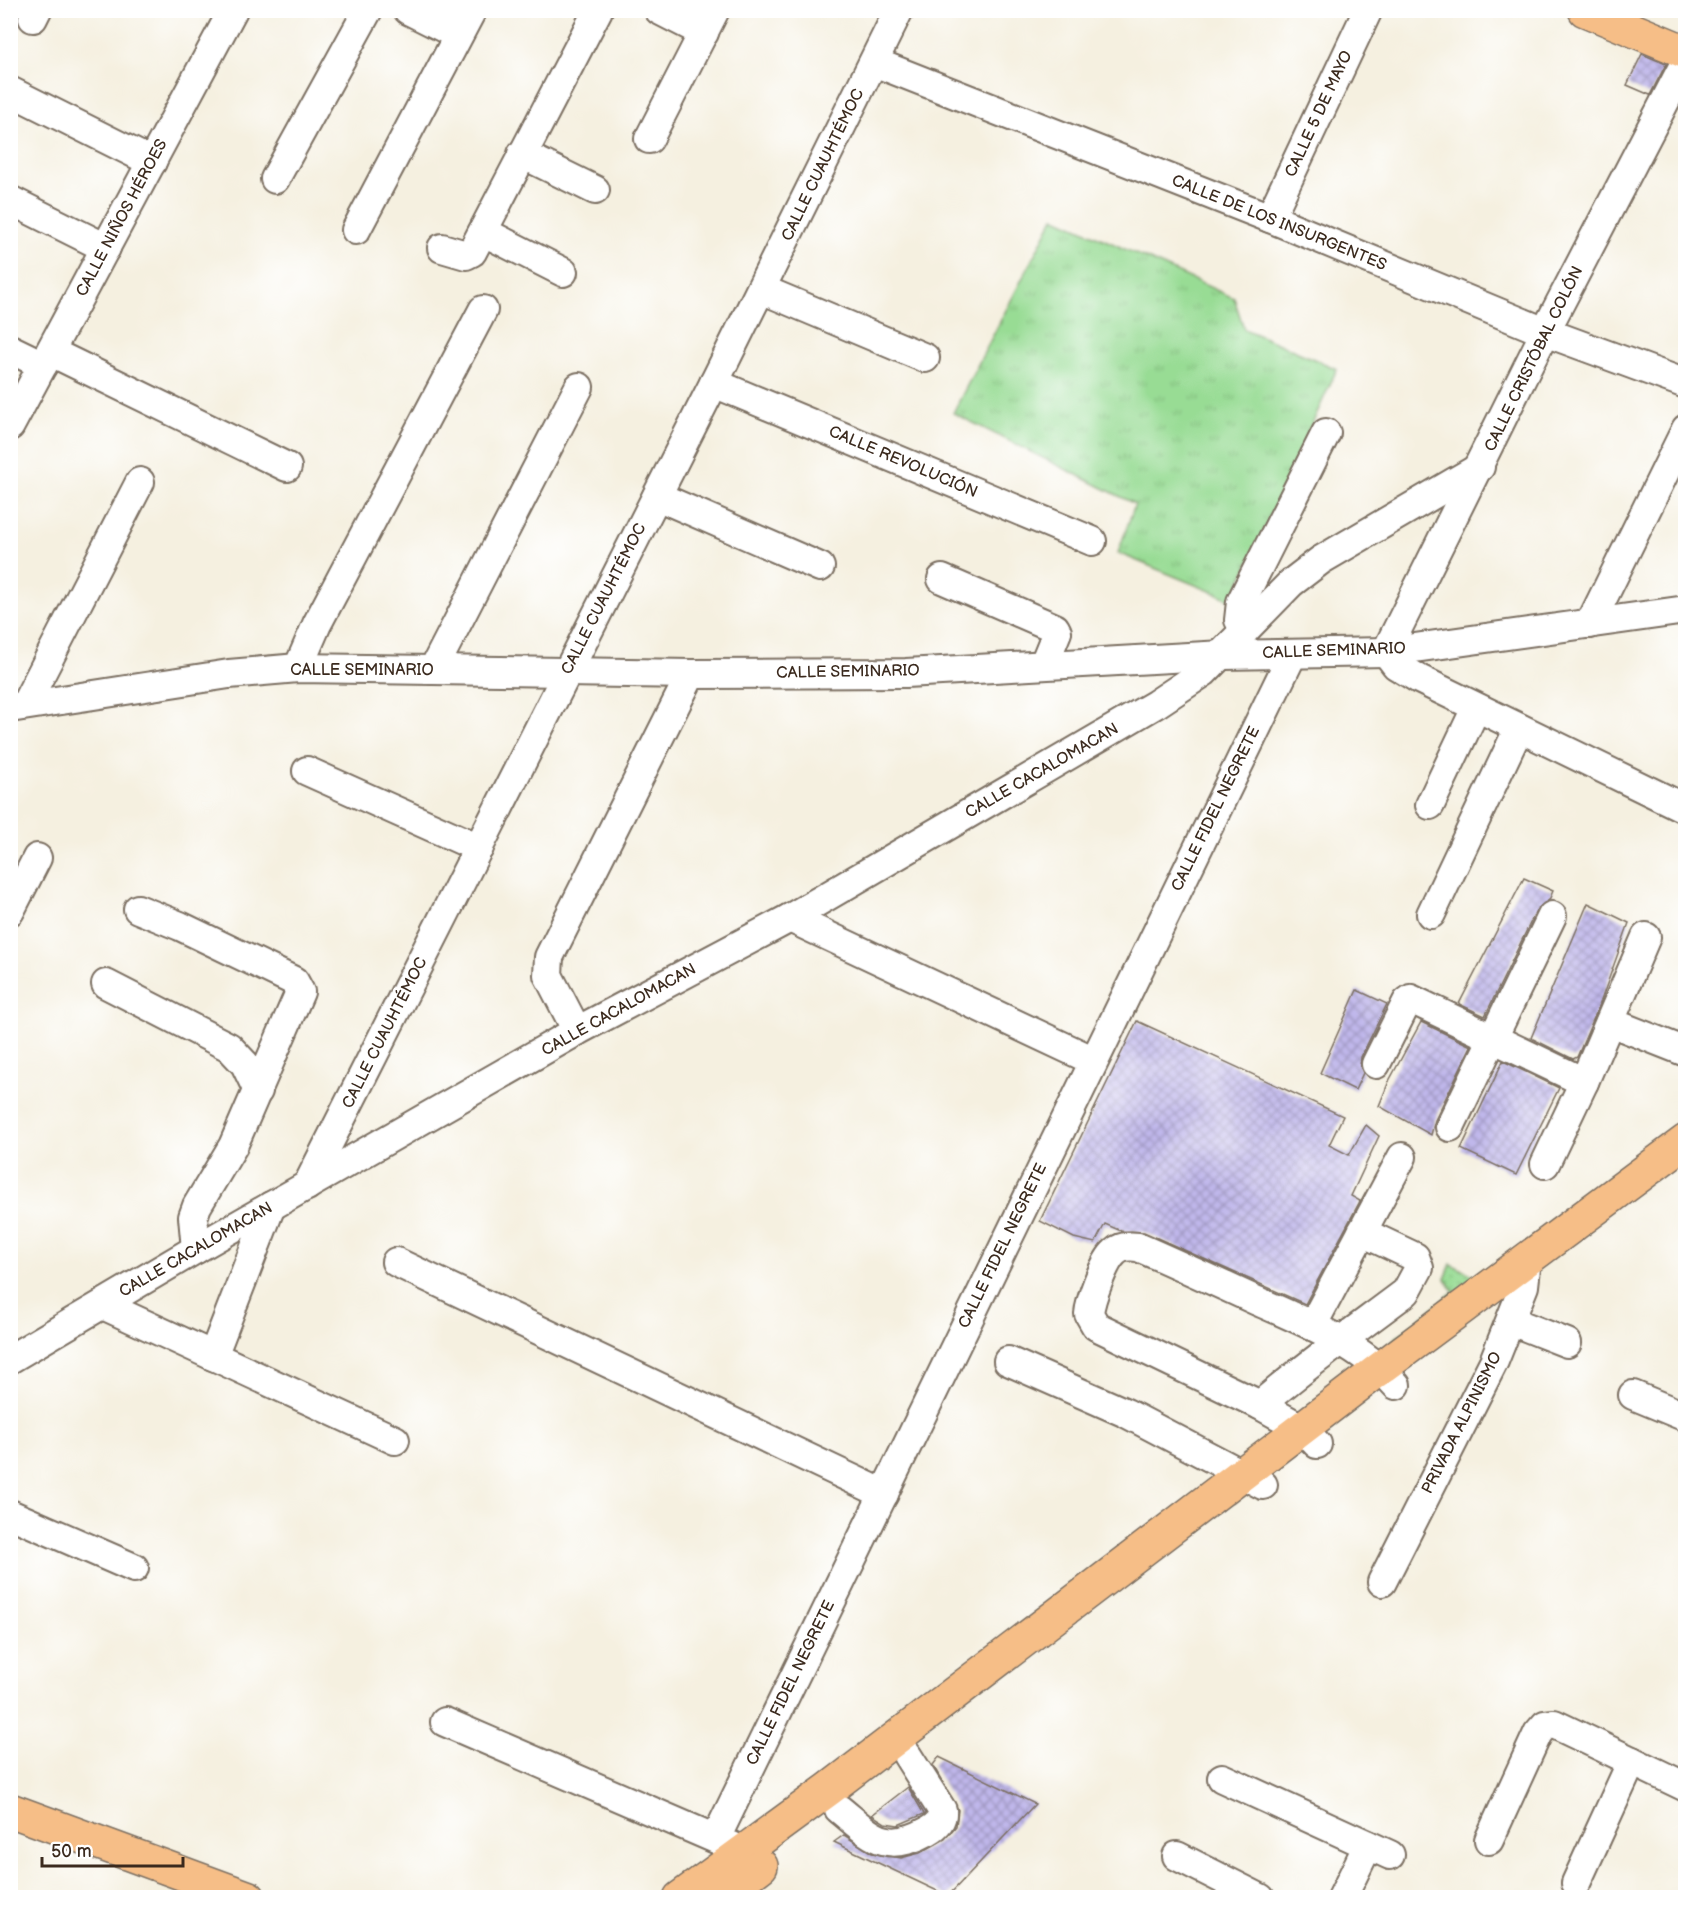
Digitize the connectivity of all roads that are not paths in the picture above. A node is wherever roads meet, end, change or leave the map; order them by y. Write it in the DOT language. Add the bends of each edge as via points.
graph roads {
  1 [pos="233,10"];
  2 [pos="368,10"];
  3 [pos="408,10"];
  4 [pos="598,10"];
  5 [pos="659,10"];
  6 [pos="899,10"];
  7 [pos="1368,10"];
  8 [pos="1585,10"];
  9 [pos="709,22"];
  10 [pos="465,23"];
  11 [pos="1686,52"];
  12 [pos="1686,61"];
  13 [pos="874,62"];
  14 [pos="10,91"];
  15 [pos="649,139"];
  16 [pos="522,154"];
  17 [pos="152,162"];
  18 [pos="275,179"];
  19 [pos="596,190"];
  20 [pos="10,200"];
  21 [pos="1270,218"];
  22 [pos="356,230"];
  23 [pos="484,232"];
  24 [pos="106,248"];
  25 [pos="442,248"];
  26 [pos="563,272"];
  27 [pos="761,289"];
  28 [pos="483,310"];
  29 [pos="1545,332"];
  30 [pos="10,349"];
  31 [pos="925,358"];
  32 [pos="47,359"];
  33 [pos="714,383"];
  34 [pos="1686,384"];
  35 [pos="579,387"];
  36 [pos="10,426"];
  37 [pos="1686,429"];
  38 [pos="1326,433"];
  39 [pos="287,467"];
  40 [pos="1480,467"];
  41 [pos="140,482"];
  42 [pos="657,496"];
  43 [pos="1092,541"];
  44 [pos="820,567"];
  45 [pos="942,579"];
  46 [pos="1686,610"];
  47 [pos="1590,624"];
  48 [pos="1245,630"];
  49 [pos="1386,652"];
  50 [pos="1222,655"];
  51 [pos="1292,655"];
  52 [pos="1044,664"];
  53 [pos="298,668"];
  54 [pos="433,670"];
  55 [pos="566,672"];
  56 [pos="691,674"];
  57 [pos="18,706"];
  58 [pos="1476,708"];
  59 [pos="1519,728"];
  60 [pos="307,771"];
  61 [pos="1430,805"];
  62 [pos="1686,809"];
  63 [pos="479,848"];
  64 [pos="37,858"];
  65 [pos="138,909"];
  66 [pos="10,911"];
  67 [pos="1431,914"];
  68 [pos="1552,916"];
  69 [pos="790,918"];
  70 [pos="1646,937"];
  71 [pos="106,984"];
  72 [pos="1610,1022"];
  73 [pos="578,1031"];
  74 [pos="1495,1039"];
  75 [pos="1686,1052"];
  76 [pos="1092,1060"];
  77 [pos="1376,1064"];
  78 [pos="1584,1082"];
  79 [pos="258,1091"];
  80 [pos="1450,1127"];
  81 [pos="1686,1141"];
  82 [pos="1402,1157"];
  83 [pos="1545,1164"];
  84 [pos="1686,1167"];
  85 [pos="307,1186"];
  86 [pos="271,1206"];
  87 [pos="1362,1232"];
  88 [pos="196,1249"];
  89 [pos="396,1262"];
  90 [pos="1525,1273"];
  91 [pos="103,1305"];
  92 [pos="1511,1321"];
  93 [pos="1312,1326"];
  94 [pos="1340,1342"];
  95 [pos="1567,1343"];
  96 [pos="213,1356"];
  97 [pos="11,1359"];
  98 [pos="1008,1361"];
  99 [pos="1389,1377"];
  100 [pos="1633,1395"];
  101 [pos="1260,1405"];
  102 [pos="1686,1417"];
  103 [pos="1310,1436"];
  104 [pos="395,1440"];
  105 [pos="1252,1480"];
  106 [pos="884,1494"];
  107 [pos="10,1514"];
  108 [pos="134,1568"];
  109 [pos="1382,1582"];
  110 [pos="445,1722"];
  111 [pos="907,1755"];
  112 [pos="1632,1761"];
  113 [pos="1222,1778"];
  114 [pos="1686,1786"];
  115 [pos="839,1809"];
  116 [pos="10,1810"];
  117 [pos="1489,1840"];
  118 [pos="740,1852"];
  119 [pos="1177,1856"];
  120 [pos="1576,1883"];
  121 [pos="1207,1886"];
  122 [pos="249,1898"];
  123 [pos="680,1898"];
  124 [pos="719,1898"];
  125 [pos="1260,1898"];
  126 [pos="1342,1898"];
  1 -- 17 [label="street, CALLE NIÑOS HÉROES"];
  2 -- 18 [label="street"];
  3 -- 10 [label="street"];
  4 -- 16 [label="street"];
  5 -- 9 [label="street"];
  6 -- 13 [label="street, CALLE CUAUHTÉMOC"];
  7 -- 21 [label="street, CALLE 5 DE MAYO"];
  8 -- 11 [label="main road"];
  9 -- 15 [label="street"];
  10 -- 22 [label="street"];
  12 -- 29 [label="street, CALLE CRISTÓBAL COLÓN"];
  13 -- 21 [label="street, CALLE DE LOS INSURGENTES"];
  13 -- 27 [label="street, CALLE CUAUHTÉMOC"];
  14 -- 17 [label="street"];
  16 -- 19 [label="street"];
  16 -- 23 [label="street"];
  17 -- 24 [label="street, CALLE NIÑOS HÉROES"];
  20 -- 24 [label="street"];
  21 -- 29 [label="street, CALLE DE LOS INSURGENTES"];
  23 -- 25 [label="street" via="469,255"];
  23 -- 26 [label="street"];
  24 -- 32 [label="street, CALLE NIÑOS HÉROES"];
  27 -- 31 [label="street"];
  27 -- 33 [label="street, CALLE CUAUHTÉMOC"];
  28 -- 53 [label="street" via="317,624"];
  29 -- 34 [label="street, CALLE DE LOS INSURGENTES"];
  29 -- 40 [label="street, CALLE CRISTÓBAL COLÓN"];
  30 -- 32 [label="street"];
  32 -- 36 [label="street, CALLE NIÑOS HÉROES"];
  32 -- 39 [label="street"];
  33 -- 42 [label="street, CALLE CUAUHTÉMOC"];
  33 -- 43 [label="street, CALLE REVOLUCIÓN"];
  35 -- 54 [label="street"];
  37 -- 47 [label="street"];
  38 -- 48 [label="street" via="1241,602 1239,620"];
  40 -- 48 [label="street, CALLE CRISTÓBAL COLÓN" via="1321,560 1291,583"];
  40 -- 49 [label="street"];
  41 -- 57 [label="street"];
  42 -- 44 [label="street"];
  42 -- 55 [label="street, CALLE CUAUHTÉMOC"];
  45 -- 52 [label="street" via="1055,628 1057,632"];
  46 -- 47 [label="street, CALLE SEMINARIO"];
  47 -- 49 [label="street, CALLE SEMINARIO"];
  48 -- 50 [label="street, CALLE CRISTÓBAL COLÓN"];
  49 -- 51 [label="street, CALLE SEMINARIO"];
  49 -- 58 [label="street" via="1404,670"];
  50 -- 51 [label="street, CALLE SEMINARIO"];
  50 -- 52 [label="street, CALLE SEMINARIO"];
  50 -- 69 [label="street, CALLE CACALOMACAN" via="1188,684 1156,704"];
  51 -- 76 [label="street, CALLE FIDEL NEGRETE"];
  52 -- 56 [label="street, CALLE SEMINARIO" via="906,673"];
  53 -- 54 [label="street, CALLE SEMINARIO"];
  53 -- 57 [label="street, CALLE SEMINARIO" via="229,674"];
  54 -- 55 [label="street, CALLE SEMINARIO"];
  55 -- 56 [label="street, CALLE SEMINARIO"];
  55 -- 63 [label="street, CALLE CUAUHTÉMOC"];
  56 -- 73 [label="street" via="549,957 548,975"];
  58 -- 59 [label="street"];
  58 -- 61 [label="street"];
  59 -- 62 [label="street"];
  59 -- 67 [label="street"];
  60 -- 63 [label="street"];
  63 -- 85 [label="street, CALLE CUAUHTÉMOC"];
  64 -- 66 [label="street"];
  65 -- 79 [label="street" via="298,985 298,1000"];
  68 -- 74 [label="street"];
  69 -- 73 [label="street, CALLE CACALOMACAN"];
  69 -- 76 [label="street"];
  70 -- 72 [label="street"];
  71 -- 79 [label="street" via="229,1047 246,1064"];
  72 -- 75 [label="street"];
  72 -- 78 [label="street"];
  73 -- 85 [label="street, CALLE CACALOMACAN"];
  74 -- 77 [label="street" via="1411,999"];
  74 -- 78 [label="street"];
  74 -- 80 [label="street"];
  76 -- 106 [label="street, CALLE FIDEL NEGRETE"];
  78 -- 83 [label="street"];
  79 -- 88 [label="street" via="233,1146 197,1206 193,1217"];
  81 -- 90 [label="main road"];
  82 -- 87 [label="street"];
  84 -- 90 [label="main road"];
  85 -- 86 [label="street, CALLE CACALOMACAN"];
  86 -- 88 [label="street, CALLE CACALOMACAN"];
  86 -- 96 [label="street"];
  87 -- 93 [label="street"];
  87 -- 94 [label="street" via="1415,1257 1419,1268 1407,1292"];
  88 -- 91 [label="street, CALLE CACALOMACAN"];
  89 -- 106 [label="street"];
  90 -- 92 [label="street, PRIVADA ALPINISMO"];
  90 -- 99 [label="main road"];
  91 -- 96 [label="street"];
  91 -- 97 [label="street, CALLE CACALOMACAN"];
  92 -- 95 [label="street"];
  92 -- 109 [label="street, PRIVADA ALPINISMO"];
  93 -- 94 [label="street"];
  93 -- 101 [label="street" via="1138,1247 1123,1247 1114,1252 1090,1307 1090,1320"];
  94 -- 99 [label="street"];
  94 -- 101 [label="street"];
  96 -- 104 [label="street"];
  98 -- 105 [label="street" via="1126,1413"];
  99 -- 103 [label="main road"];
  100 -- 102 [label="street"];
  101 -- 103 [label="street"];
  103 -- 105 [label="main road"];
  105 -- 111 [label="main road"];
  105 -- 118 [label="main road"];
  106 -- 118 [label="street, CALLE FIDEL NEGRETE"];
  107 -- 108 [label="street"];
  110 -- 118 [label="street"];
  111 -- 115 [label="main road"];
  111 -- 115 [label="street" via="942,1810 936,1827 904,1841 880,1840 867,1834"];
  112 -- 114 [label="street"];
  112 -- 117 [label="street" via="1554,1724 1545,1725 1538,1732"];
  112 -- 120 [label="street"];
  113 -- 126 [label="street" via="1379,1850"];
  115 -- 118 [label="main road"];
  116 -- 122 [label="main road"];
  118 -- 123 [label="main road"];
  118 -- 124 [label="main road"];
  119 -- 121 [label="street"];
  121 -- 125 [label="street"];
}
